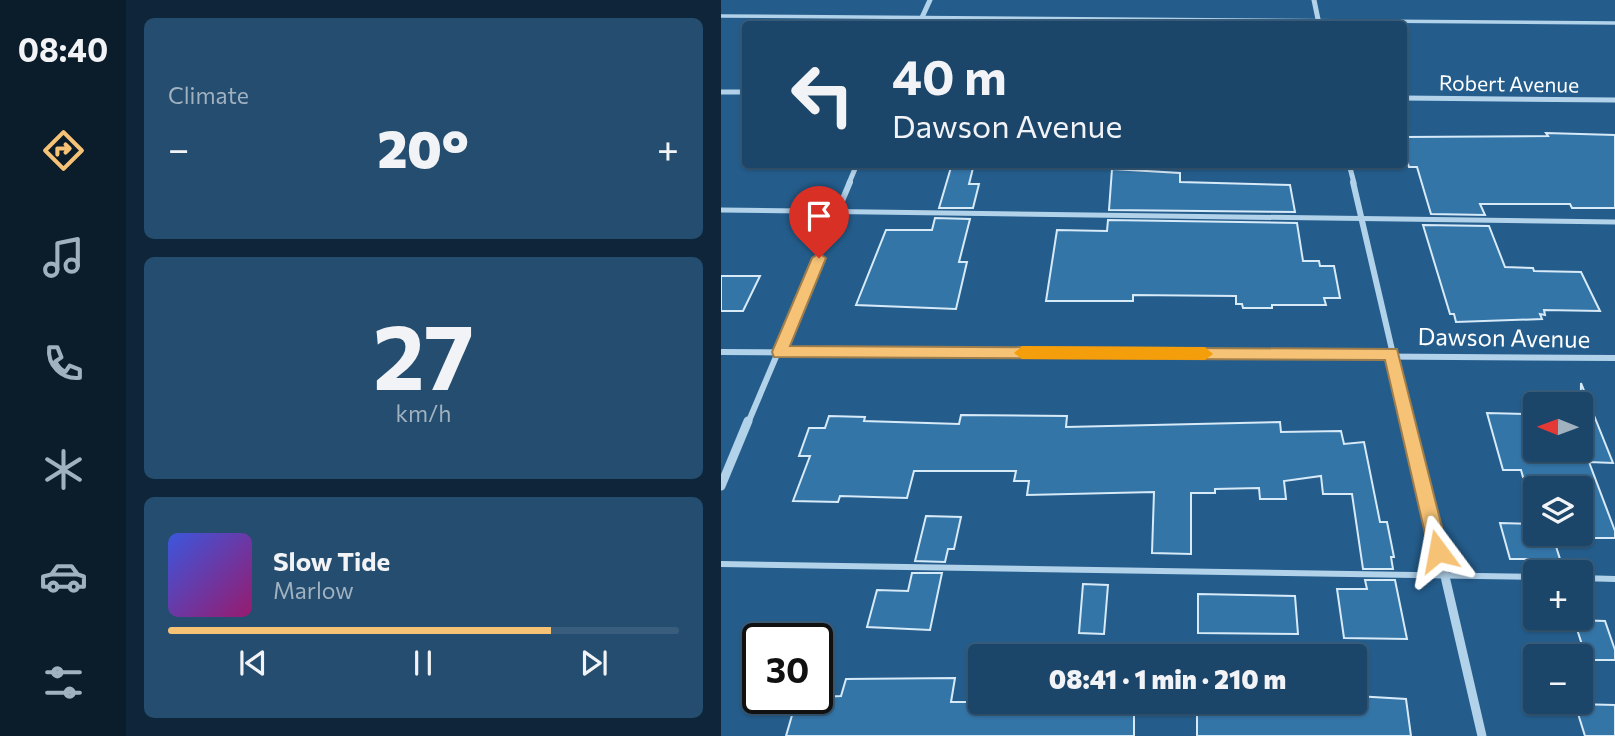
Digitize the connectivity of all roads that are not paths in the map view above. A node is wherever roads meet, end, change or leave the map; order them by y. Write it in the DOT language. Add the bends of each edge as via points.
graph roads {
  1 [pos="930,0"];
  2 [pos="1314,0"];
  3 [pos="721,16"];
  4 [pos="923,17"];
  5 [pos="921,21"];
  6 [pos="1186,21"];
  7 [pos="1318,21"];
  8 [pos="1407,23"];
  9 [pos="1615,23"];
  10 [pos="721,92"];
  11 [pos="742,92"];
  12 [pos="1407,97"];
  13 [pos="1615,100"];
  14 [pos="855,168"];
  15 [pos="1350,168"];
  16 [pos="721,210"];
  17 [pos="838,211"];
  18 [pos="1361,220"];
  19 [pos="1615,222"];
  20 [pos="721,352"];
  21 [pos="780,352"];
  22 [pos="1391,354"];
  23 [pos="1615,358"];
  24 [pos="721,486"];
  25 [pos="721,564"];
  26 [pos="1444,576"];
  27 [pos="1523,577"];
  28 [pos="1593,578"];
  29 [pos="1615,579"];
  30 [pos="1482,736"];
  1 -- 4 [label="street"];
  2 -- 7 [label="street"];
  3 -- 4 [label="lane"];
  4 -- 5 [label="street"];
  4 -- 6 [label="lane"];
  8 -- 9 [label="lane"];
  10 -- 11 [label="street"];
  12 -- 13 [label="street, Robert Avenue"];
  14 -- 17 [label="street"];
  15 -- 18 [label="street"];
  16 -- 17 [label="lane"];
  17 -- 18 [label="lane"];
  17 -- 21 [label="street"];
  18 -- 19 [label="lane"];
  18 -- 22 [label="street"];
  20 -- 21 [label="street, Dawson Avenue"];
  21 -- 22 [label="street, Dawson Avenue"];
  21 -- 24 [label="street"];
  22 -- 23 [label="street, Dawson Avenue"];
  22 -- 26 [label="street"];
  25 -- 26 [label="lane"];
  26 -- 27 [label="lane"];
  26 -- 30 [label="street"];
  28 -- 29 [label="lane"];
}
